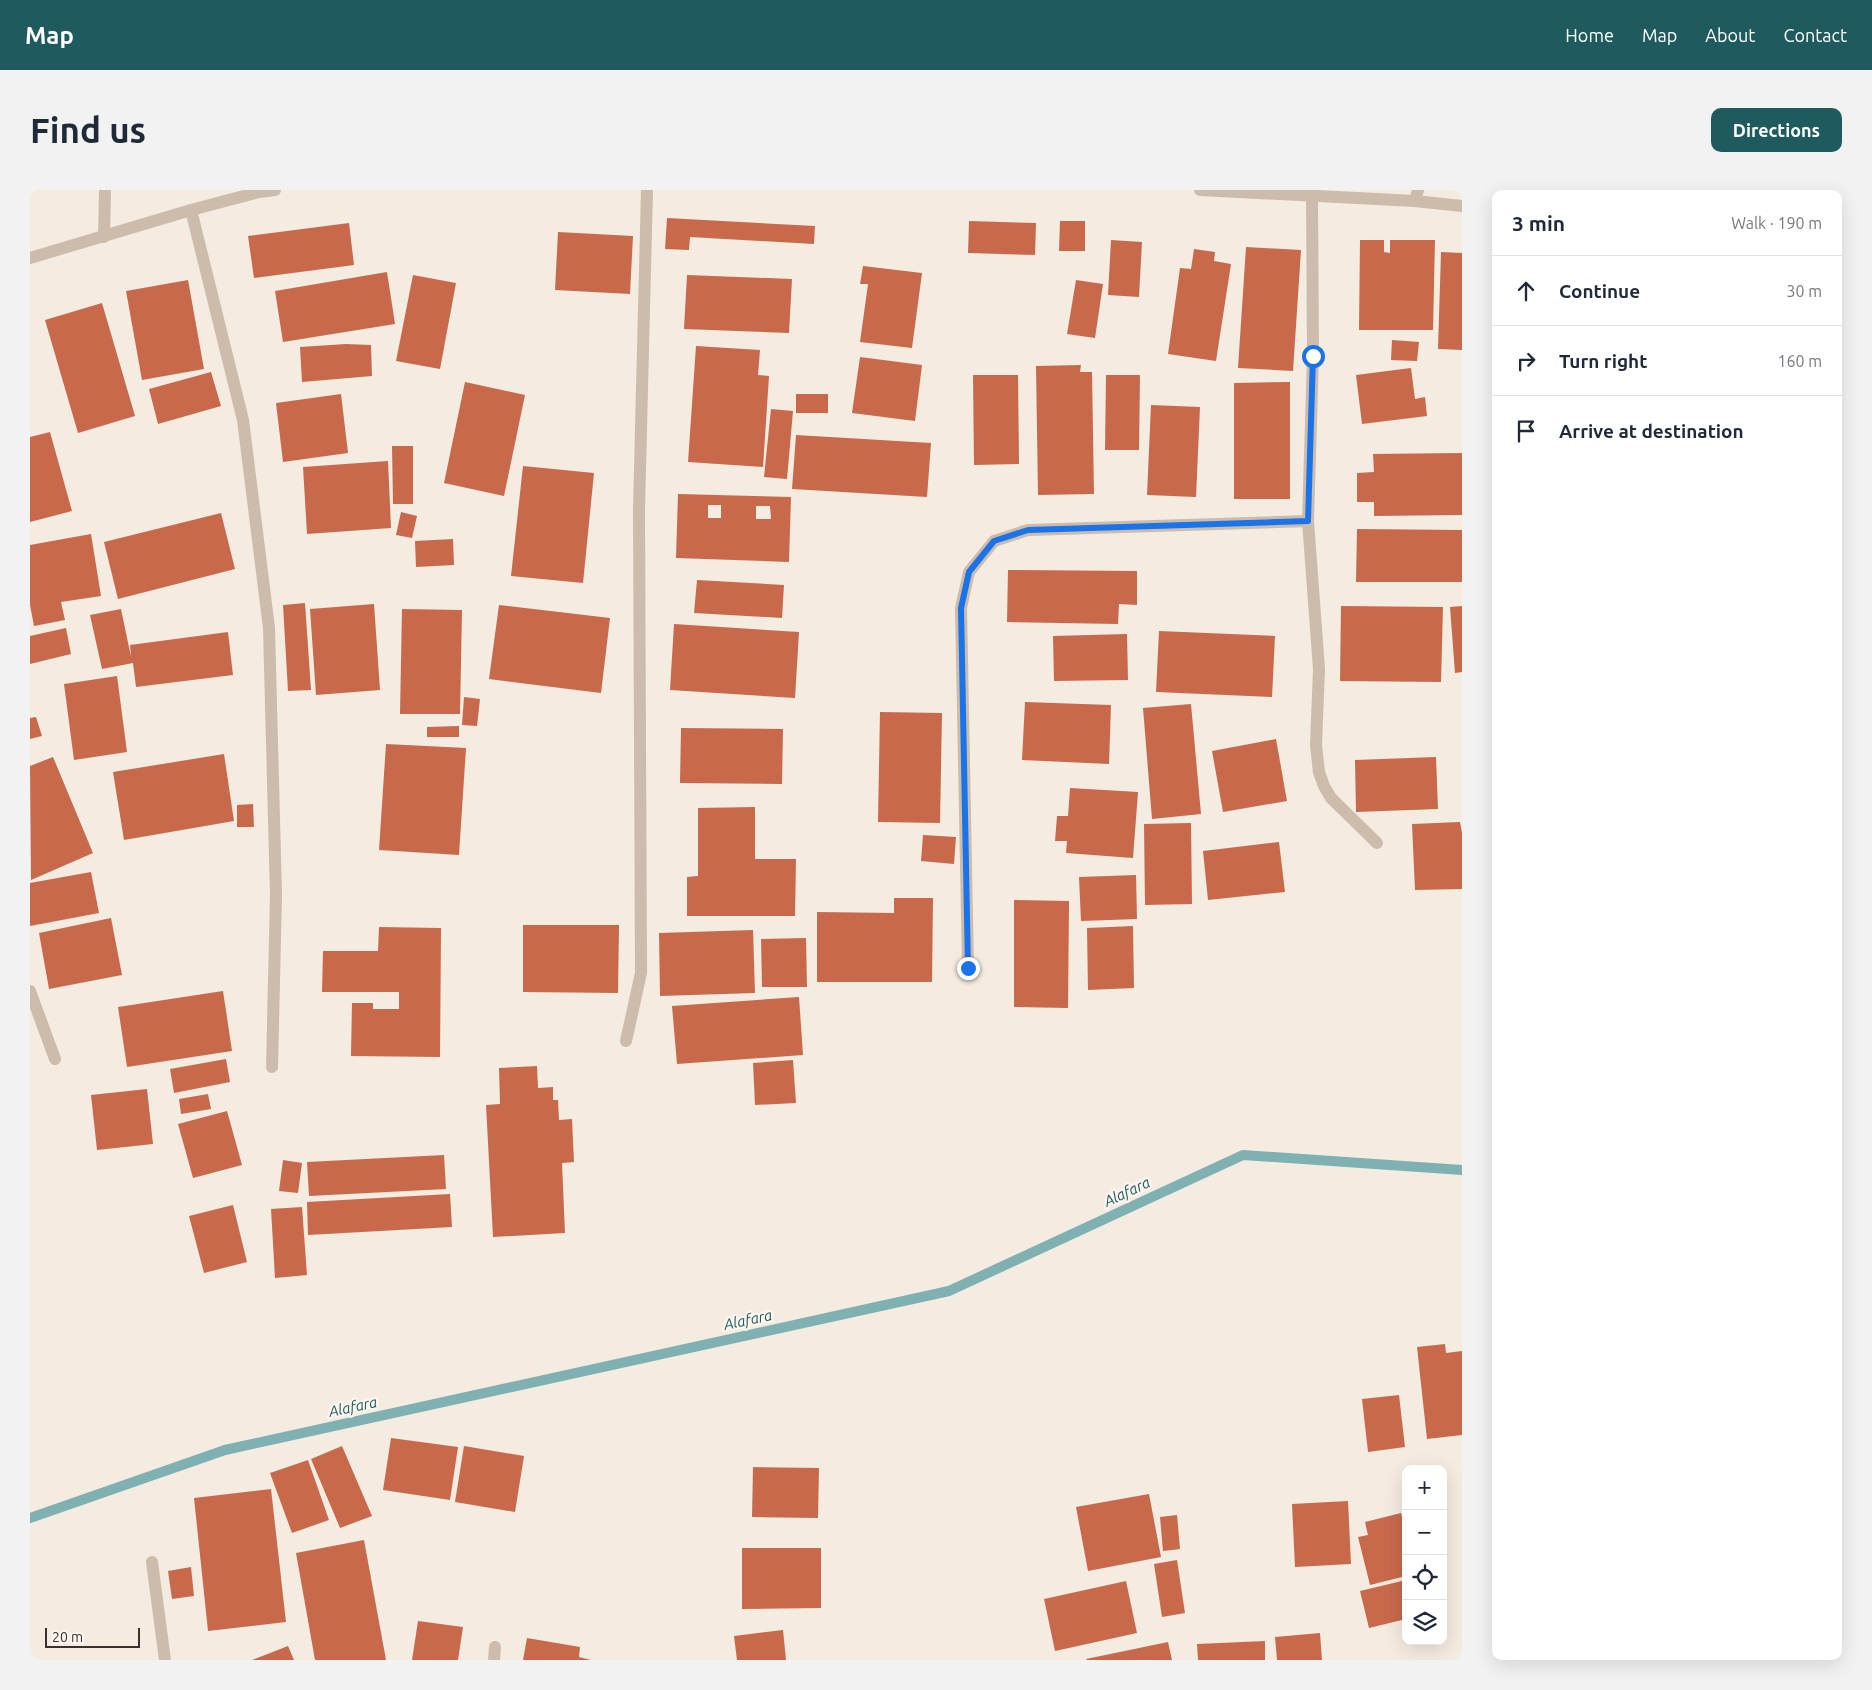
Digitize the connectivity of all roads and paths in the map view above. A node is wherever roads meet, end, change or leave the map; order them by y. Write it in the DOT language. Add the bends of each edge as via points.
graph roads {
  1 [pos="105,190"];
  2 [pos="275,190"];
  3 [pos="647,190"];
  4 [pos="1200,190"];
  5 [pos="1312,196"];
  6 [pos="1417,196"];
  7 [pos="1462,206"];
  8 [pos="191,210"];
  9 [pos="104,237"];
  10 [pos="30,258"];
  11 [pos="1308,521"];
  12 [pos="1377,843"];
  13 [pos="968,968"];
  14 [pos="30,991"];
  15 [pos="626,1041"];
  16 [pos="55,1059"];
  17 [pos="272,1067"];
  18 [pos="152,1562"];
  19 [pos="495,1647"];
  20 [pos="165,1660"];
  21 [pos="494,1660"];
  1 -- 9 [label="street"];
  2 -- 8 [label="street"];
  3 -- 15 [label="street" via="639,509 641,973"];
  4 -- 5 [label="street"];
  5 -- 6 [label="street"];
  5 -- 11 [label="street" via="1313,356"];
  6 -- 7 [label="street"];
  8 -- 9 [label="street"];
  8 -- 17 [label="street" via="243,420 269,628 276,895"];
  9 -- 10 [label="street"];
  11 -- 12 [label="street" via="1318,660 1316,745 1319,772 1331,798"];
  11 -- 13 [label="street" via="1028,530 994,541 969,572 961,608"];
  14 -- 16 [label="street"];
  18 -- 20 [label="street"];
  19 -- 21 [label="street"];
}
